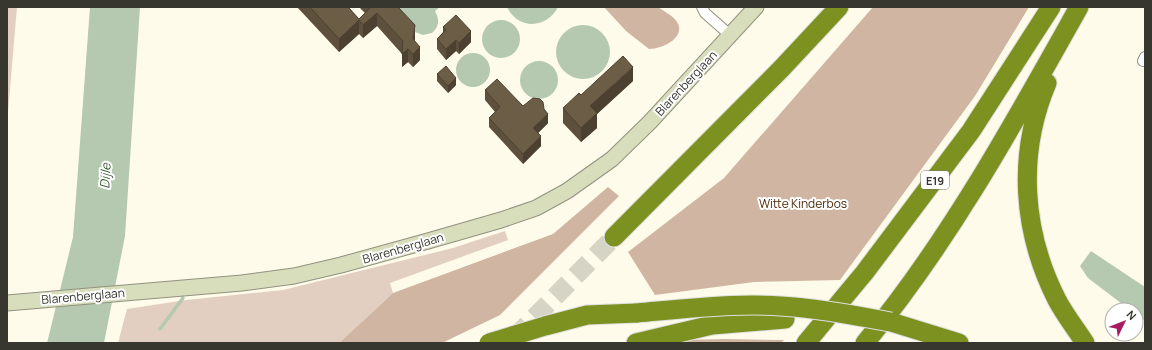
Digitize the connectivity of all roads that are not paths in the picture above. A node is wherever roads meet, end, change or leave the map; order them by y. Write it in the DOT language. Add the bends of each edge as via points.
graph roads {
  1 [pos="702,7"];
  2 [pos="756,7"];
  3 [pos="839,7"];
  4 [pos="1051,7"];
  5 [pos="1079,7"];
  6 [pos="1086,7"];
  7 [pos="730,35"];
  8 [pos="614,237"];
  9 [pos="7,303"];
  10 [pos="891,322"];
  11 [pos="489,343"];
  12 [pos="636,343"];
  13 [pos="806,343"];
  14 [pos="865,343"];
  15 [pos="959,343"];
  16 [pos="1085,343"];
  1 -- 7 [label="street" via="705,13"];
  2 -- 7 [label="street, Blarenberglaan"];
  3 -- 8 [label="highway"];
  4 -- 13 [label="highway, E19" via="970,131 865,272"];
  5 -- 14 [label="highway" via="960,213 900,300"];
  6 -- 16 [label="highway" via="1054,65 1036,114 1027,155 1027,181 1033,230 1043,265 1057,300"];
  7 -- 9 [label="street, Blarenberglaan" via="650,122 612,159 567,191 536,208 428,241 294,276 242,283"];
  10 -- 11 [label="highway, bridge" via="803,307 714,306 587,315"];
  10 -- 12 [label="highway, bridge" via="759,321 712,325"];
  10 -- 15 [label="highway"];
}
